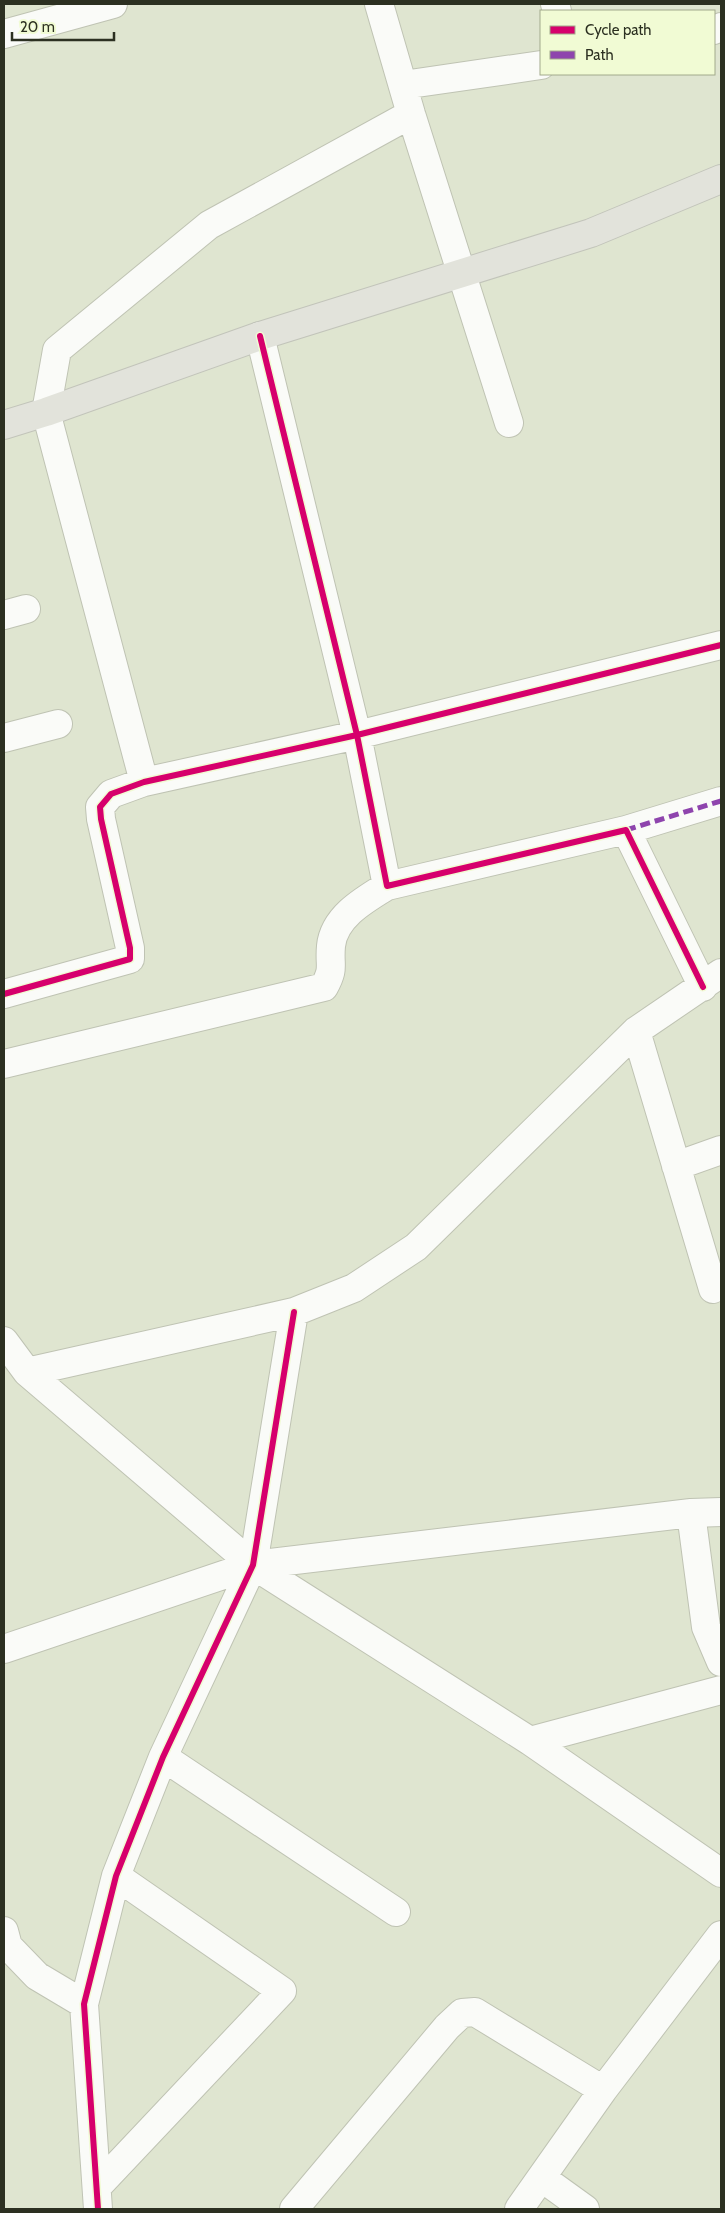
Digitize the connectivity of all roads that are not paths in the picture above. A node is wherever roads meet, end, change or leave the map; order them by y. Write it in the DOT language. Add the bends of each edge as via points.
graph roads {
  1 [pos="113,4"];
  2 [pos="379,4"];
  3 [pos="4,34"];
  4 [pos="540,65"];
  5 [pos="403,86"];
  6 [pos="411,114"];
  7 [pos="721,179"];
  8 [pos="461,275"];
  9 [pos="260,336"];
  10 [pos="46,412"];
  11 [pos="509,422"];
  12 [pos="4,424"];
  13 [pos="721,645"];
  14 [pos="58,724"];
  15 [pos="356,735"];
  16 [pos="4,738"];
  17 [pos="144,782"];
  18 [pos="721,801"];
  19 [pos="626,830"];
  20 [pos="386,886"];
  21 [pos="712,980"];
  22 [pos="4,994"];
  23 [pos="636,1031"];
  24 [pos="4,1064"];
  25 [pos="721,1150"];
  26 [pos="676,1166"];
  27 [pos="713,1289"];
  28 [pos="294,1312"];
  29 [pos="4,1341"];
  30 [pos="27,1372"];
  31 [pos="721,1512"];
  32 [pos="692,1513"];
  33 [pos="253,1565"];
  34 [pos="4,1649"];
  35 [pos="721,1662"];
  36 [pos="721,1690"];
  37 [pos="530,1741"];
  38 [pos="163,1757"];
  39 [pos="721,1873"];
  40 [pos="116,1876"];
  41 [pos="396,1912"];
  42 [pos="4,1931"];
  43 [pos="721,1935"];
  44 [pos="84,2004"];
  45 [pos="603,2090"];
  46 [pos="542,2178"];
  47 [pos="98,2198"];
  48 [pos="294,2209"];
  49 [pos="519,2209"];
  50 [pos="584,2209"];
  1 -- 3 [label="street"];
  2 -- 5 [label="street"];
  4 -- 5 [label="street"];
  5 -- 6 [label="street"];
  6 -- 8 [label="street"];
  6 -- 10 [label="street" via="209,225 57,350"];
  7 -- 8 [label="main road" via="591,232"];
  8 -- 9 [label="main road"];
  8 -- 11 [label="street"];
  9 -- 10 [label="main road"];
  9 -- 15 [label="street"];
  10 -- 12 [label="main road"];
  10 -- 17 [label="street"];
  13 -- 15 [label="street"];
  14 -- 16 [label="street"];
  15 -- 17 [label="street"];
  15 -- 20 [label="street"];
  17 -- 22 [label="street" via="111,794 100,807 130,959"];
  18 -- 19 [label="street"];
  19 -- 20 [label="street"];
  19 -- 21 [label="street"];
  20 -- 24 [label="street" via="353,907 333,934 332,973 324,987"];
  21 -- 23 [label="street"];
  23 -- 26 [label="street"];
  23 -- 28 [label="street" via="416,1248 354,1288"];
  25 -- 26 [label="street"];
  26 -- 27 [label="street"];
  28 -- 30 [label="street"];
  28 -- 33 [label="street"];
  29 -- 30 [label="street"];
  30 -- 33 [label="street"];
  31 -- 32 [label="street"];
  32 -- 33 [label="street"];
  32 -- 35 [label="street" via="706,1627"];
  33 -- 34 [label="street"];
  33 -- 37 [label="street"];
  33 -- 38 [label="street"];
  36 -- 37 [label="street"];
  37 -- 39 [label="street"];
  38 -- 40 [label="street"];
  38 -- 41 [label="street"];
  40 -- 44 [label="street"];
  40 -- 47 [label="street" via="282,1991"];
  42 -- 44 [label="street" via="8,1946 37,1976"];
  43 -- 45 [label="street"];
  44 -- 47 [label="street"];
  45 -- 46 [label="street"];
  45 -- 48 [label="street" via="474,2012 462,2013 447,2026"];
  46 -- 49 [label="street"];
  46 -- 50 [label="street"];
}
